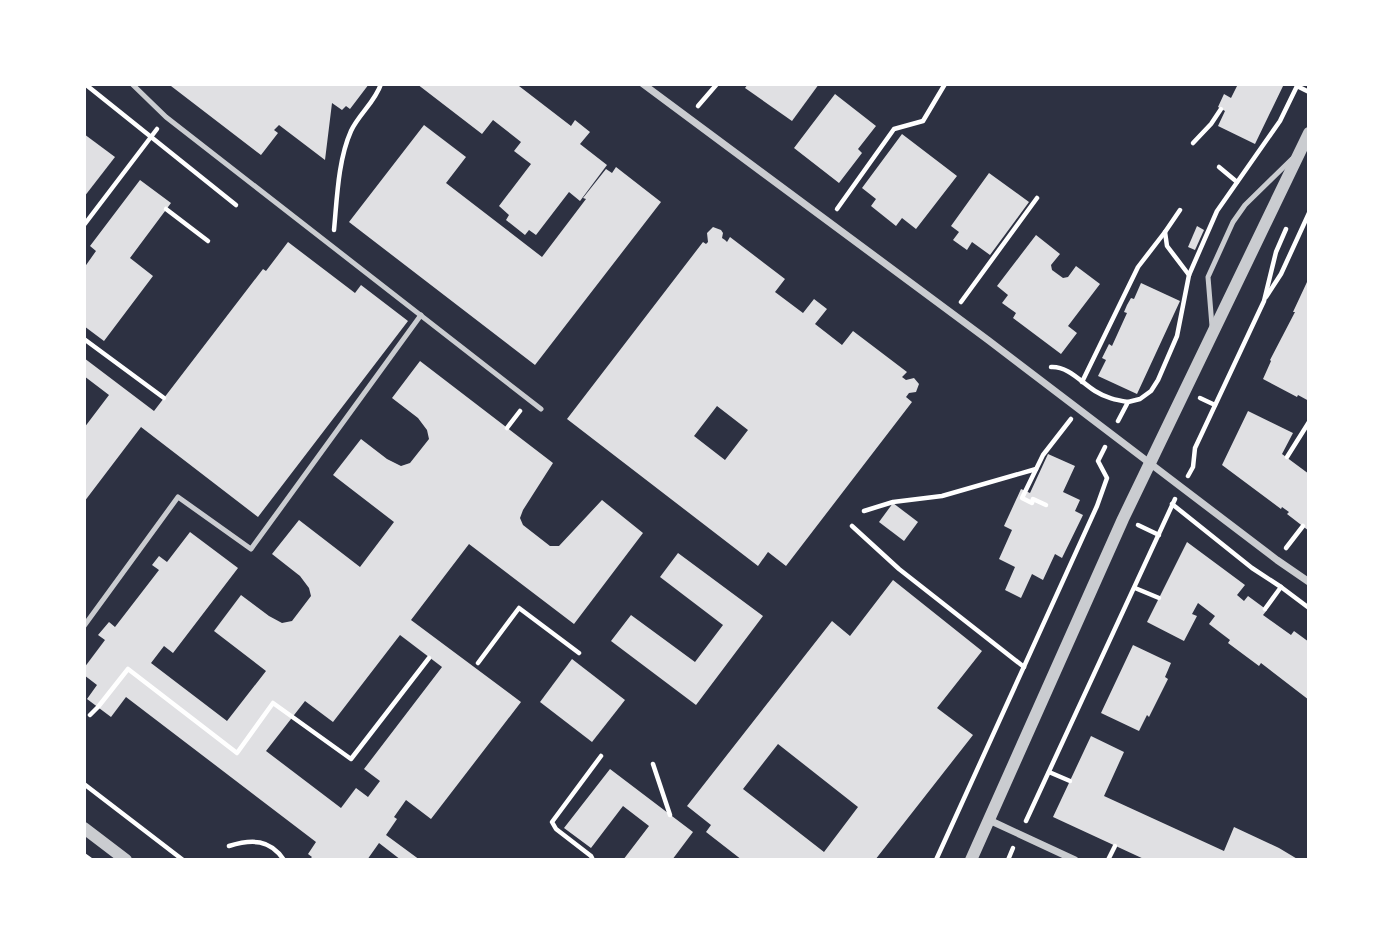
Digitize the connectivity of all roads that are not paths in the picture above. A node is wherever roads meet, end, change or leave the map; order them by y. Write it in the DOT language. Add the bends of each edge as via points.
graph roads {
  1 [pos="132,84"];
  2 [pos="643,84"];
  3 [pos="1309,133"];
  4 [pos="1299,152"];
  5 [pos="421,316"];
  6 [pos="1212,333"];
  7 [pos="541,409"];
  8 [pos="1150,463"];
  9 [pos="1309,582"];
  10 [pos="84,626"];
  11 [pos="989,820"];
  12 [pos="84,828"];
  13 [pos="126,860"];
  14 [pos="971,860"];
  15 [pos="1075,860"];
  1 -- 5 [label="lane" via="166,117"];
  2 -- 8 [label="street"];
  3 -- 4 [label="street"];
  4 -- 6 [label="street"];
  4 -- 6 [label="lane" via="1233,222 1208,277"];
  5 -- 7 [label="lane"];
  5 -- 10 [label="lane" via="251,550 178,497"];
  6 -- 8 [label="street"];
  8 -- 9 [label="street"];
  8 -- 11 [label="street"];
  11 -- 14 [label="street"];
  11 -- 15 [label="street"];
  12 -- 13 [label="street"];
}
